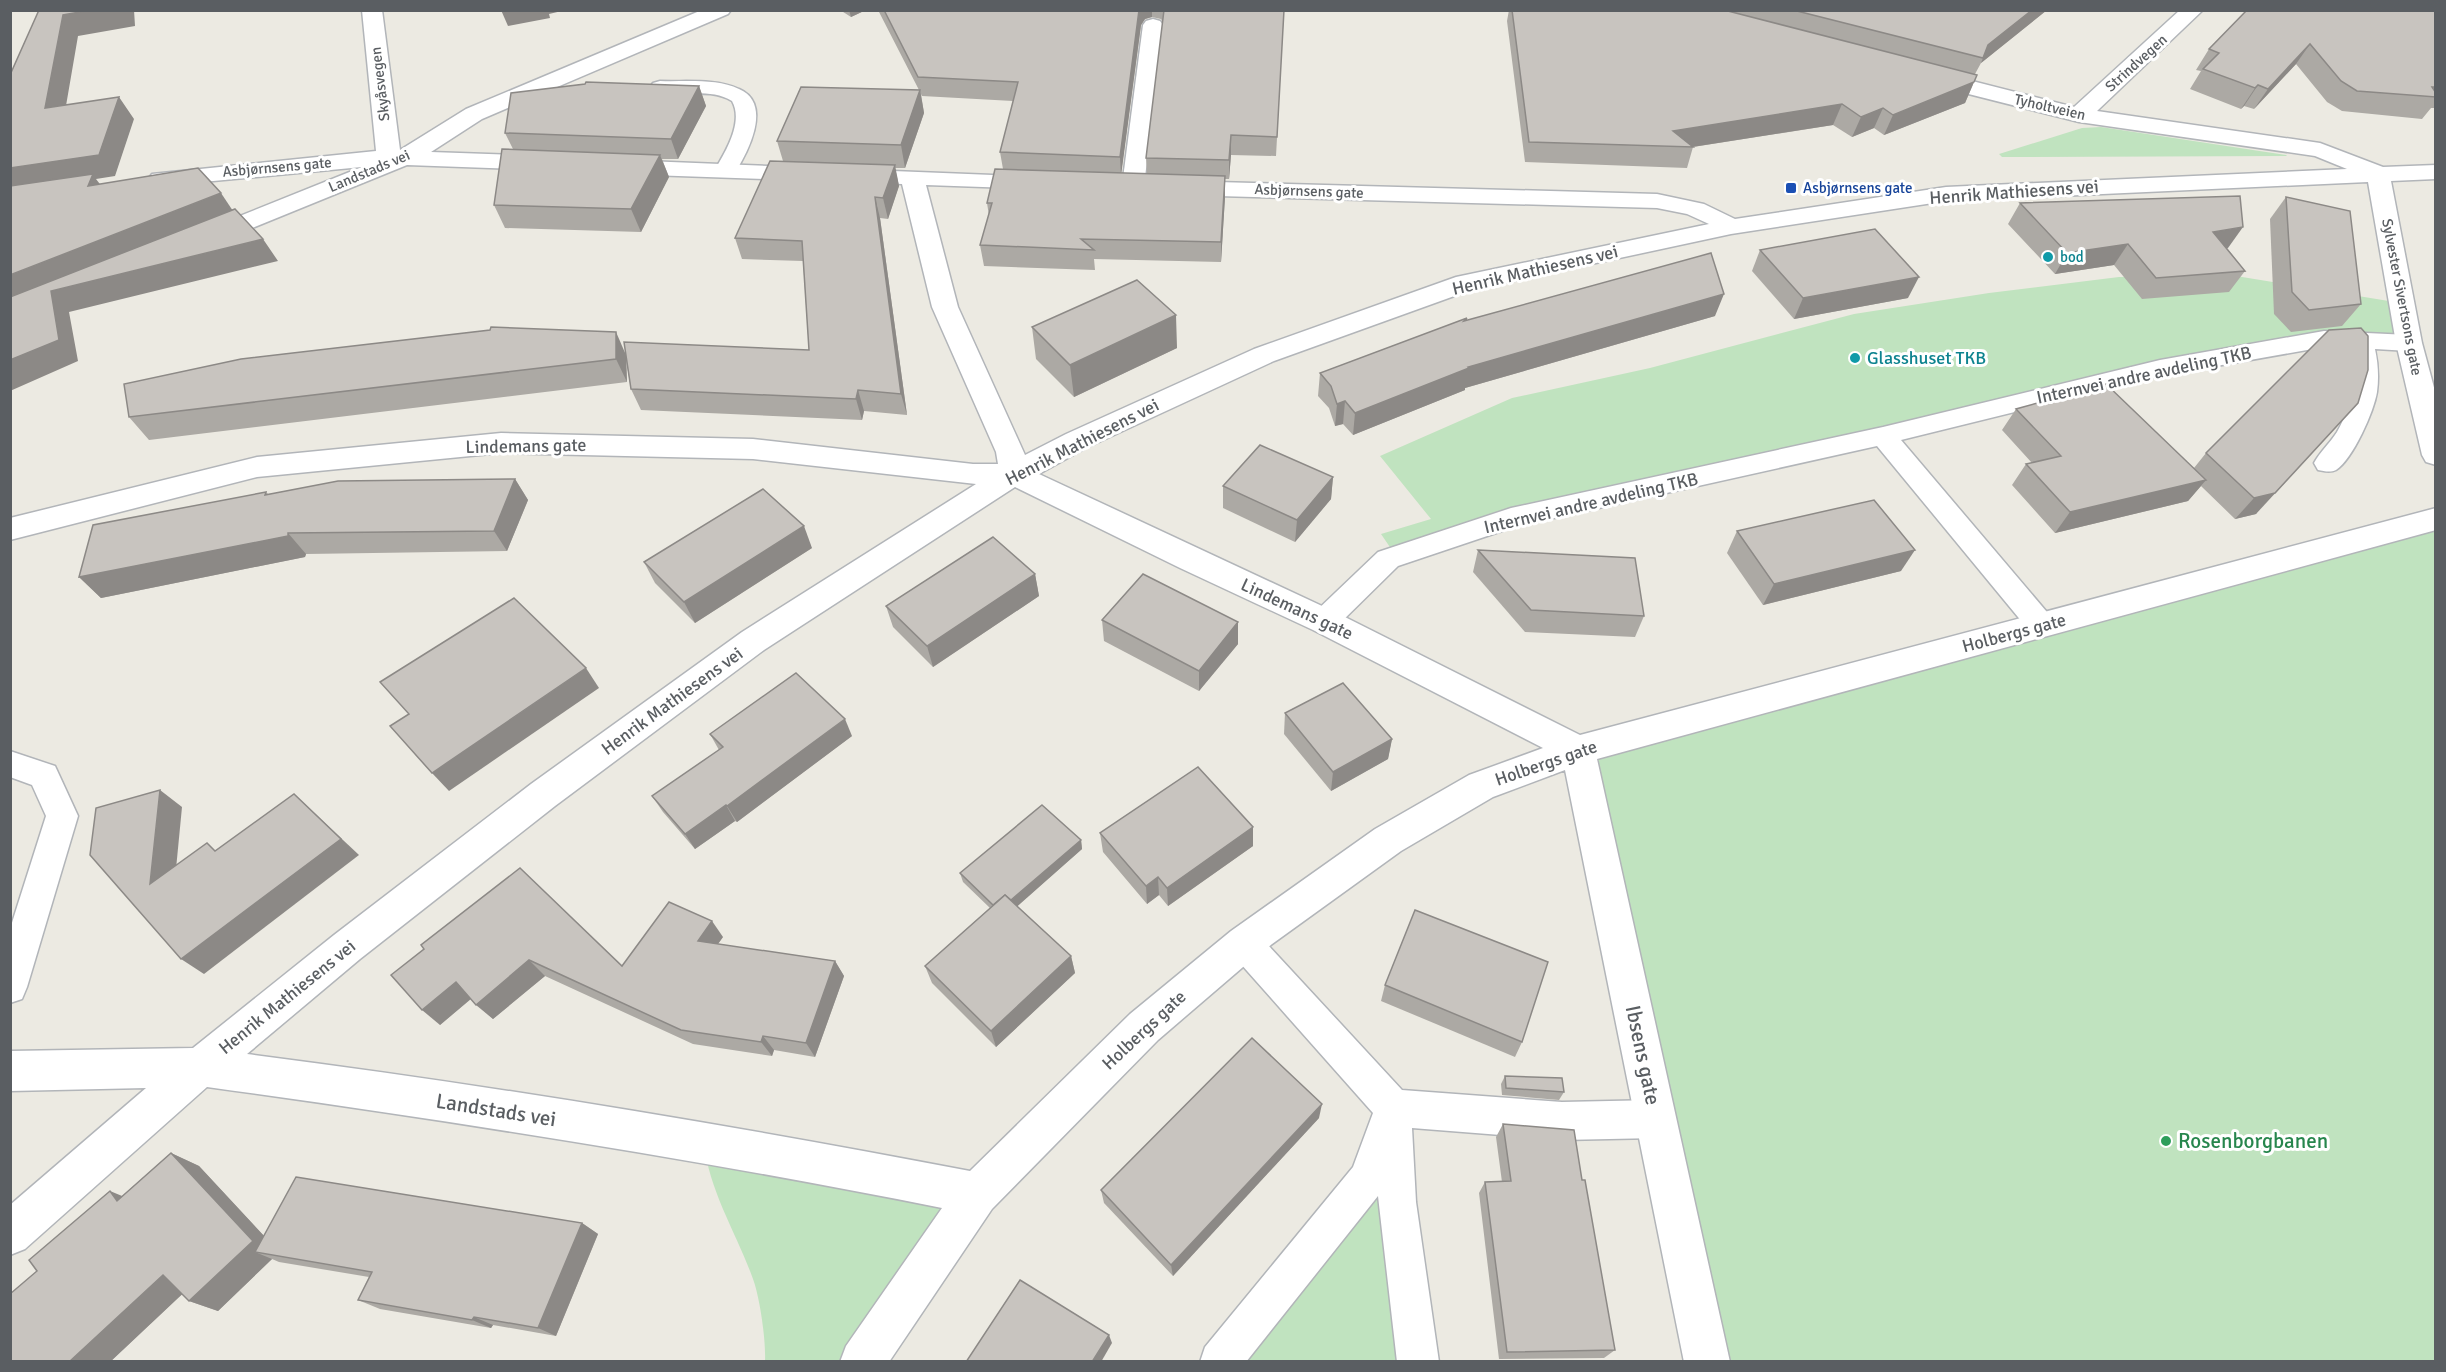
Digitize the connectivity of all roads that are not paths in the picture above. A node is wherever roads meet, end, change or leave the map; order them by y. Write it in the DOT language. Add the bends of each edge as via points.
graph roads {
  1 [pos="372,10"];
  2 [pos="721,10"];
  3 [pos="2193,10"];
  4 [pos="1153,25"];
  5 [pos="1910,72"];
  6 [pos="635,87"];
  7 [pos="2079,115"];
  8 [pos="397,157"];
  9 [pos="725,171"];
  10 [pos="2436,172"];
  11 [pos="2378,173"];
  12 [pos="912,177"];
  13 [pos="133,183"];
  14 [pos="1063,183"];
  15 [pos="1121,186"];
  16 [pos="1731,227"];
  17 [pos="186,246"];
  18 [pos="2361,340"];
  19 [pos="2409,343"];
  20 [pos="1883,436"];
  21 [pos="2436,454"];
  22 [pos="2327,463"];
  23 [pos="1014,474"];
  24 [pos="2436,519"];
  25 [pos="10,529"];
  26 [pos="1324,621"];
  27 [pos="2042,626"];
  28 [pos="1578,750"];
  29 [pos="10,764"];
  30 [pos="1244,943"];
  31 [pos="10,987"];
  32 [pos="200,1067"];
  33 [pos="10,1071"];
  34 [pos="1394,1108"];
  35 [pos="1656,1119"];
  36 [pos="977,1194"];
  37 [pos="10,1234"];
  38 [pos="862,1362"];
  39 [pos="1220,1362"];
  40 [pos="1418,1362"];
  41 [pos="1707,1362"];
  1 -- 8 [label="street, Skyåsvegen"];
  2 -- 8 [label="street, Landstads vei" via="474,114"];
  3 -- 7 [label="street, Strindvegen"];
  4 -- 15 [label="lane, Asbjørnsens gate"];
  5 -- 7 [label="street, Tyholtveien"];
  6 -- 9 [label="lane" via="714,89 733,93 744,102 745,126"];
  7 -- 11 [label="street, Tyholtveien" via="2320,150"];
  8 -- 9 [label="street, Asbjørnsens gate"];
  8 -- 13 [label="street, Asbjørnsens gate"];
  8 -- 17 [label="street, Landstads vei"];
  9 -- 12 [label="street, Asbjørnsens gate"];
  10 -- 11 [label="street, Tyholtveien"];
  11 -- 16 [label="street, Henrik Mathiesens vei" via="1946,194"];
  11 -- 19 [label="street, Sylvester Sivertsons gate"];
  12 -- 14 [label="street, Asbjørnsens gate"];
  12 -- 23 [label="street" via="945,307 1010,452"];
  15 -- 16 [label="street, Asbjørnsens gate" via="1656,201 1689,205"];
  16 -- 23 [label="street, Henrik Mathiesens vei" via="1465,283 1264,355 1076,441"];
  18 -- 19 [label="lane, Internvei andre avdeling TKB"];
  18 -- 20 [label="lane, Internvei andre avdeling TKB" via="2324,339 2160,368"];
  18 -- 22 [label="lane" via="2367,363 2359,416 2343,446"];
  19 -- 21 [label="street, Sylvester Sivertsons gate"];
  20 -- 26 [label="lane, Internvei andre avdeling TKB" via="1480,528 1388,559"];
  20 -- 27 [label="lane"];
  23 -- 25 [label="street, Lindemans gate" via="973,474 753,449 501,443 257,466"];
  23 -- 26 [label="street, Lindemans gate"];
  23 -- 32 [label="street, Henrik Mathiesens vei" via="753,641 543,795"];
  24 -- 27 [label="street, Holbergs gate"];
  26 -- 28 [label="street, Lindemans gate"];
  27 -- 28 [label="street, Holbergs gate"];
  28 -- 30 [label="street, Holbergs gate" via="1481,786 1388,840"];
  28 -- 35 [label="street, Ibsens gate"];
  29 -- 31 [label="lane" via="44,775 62,816"];
  30 -- 34 [label="lane"];
  30 -- 36 [label="street, Holbergs gate" via="1144,1026"];
  32 -- 33 [label="street, Landstads vei"];
  32 -- 36 [label="street, Landstads vei" via="381,1091 783,1156"];
  32 -- 37 [label="street, Henrik Mathiesens vei"];
  34 -- 35 [label="lane" via="1562,1121"];
  34 -- 39 [label="lane" via="1367,1179"];
  34 -- 40 [label="lane" via="1397,1202"];
  35 -- 41 [label="street, Ibsens gate"];
  36 -- 38 [label="street, Holbergs gate"];
}
